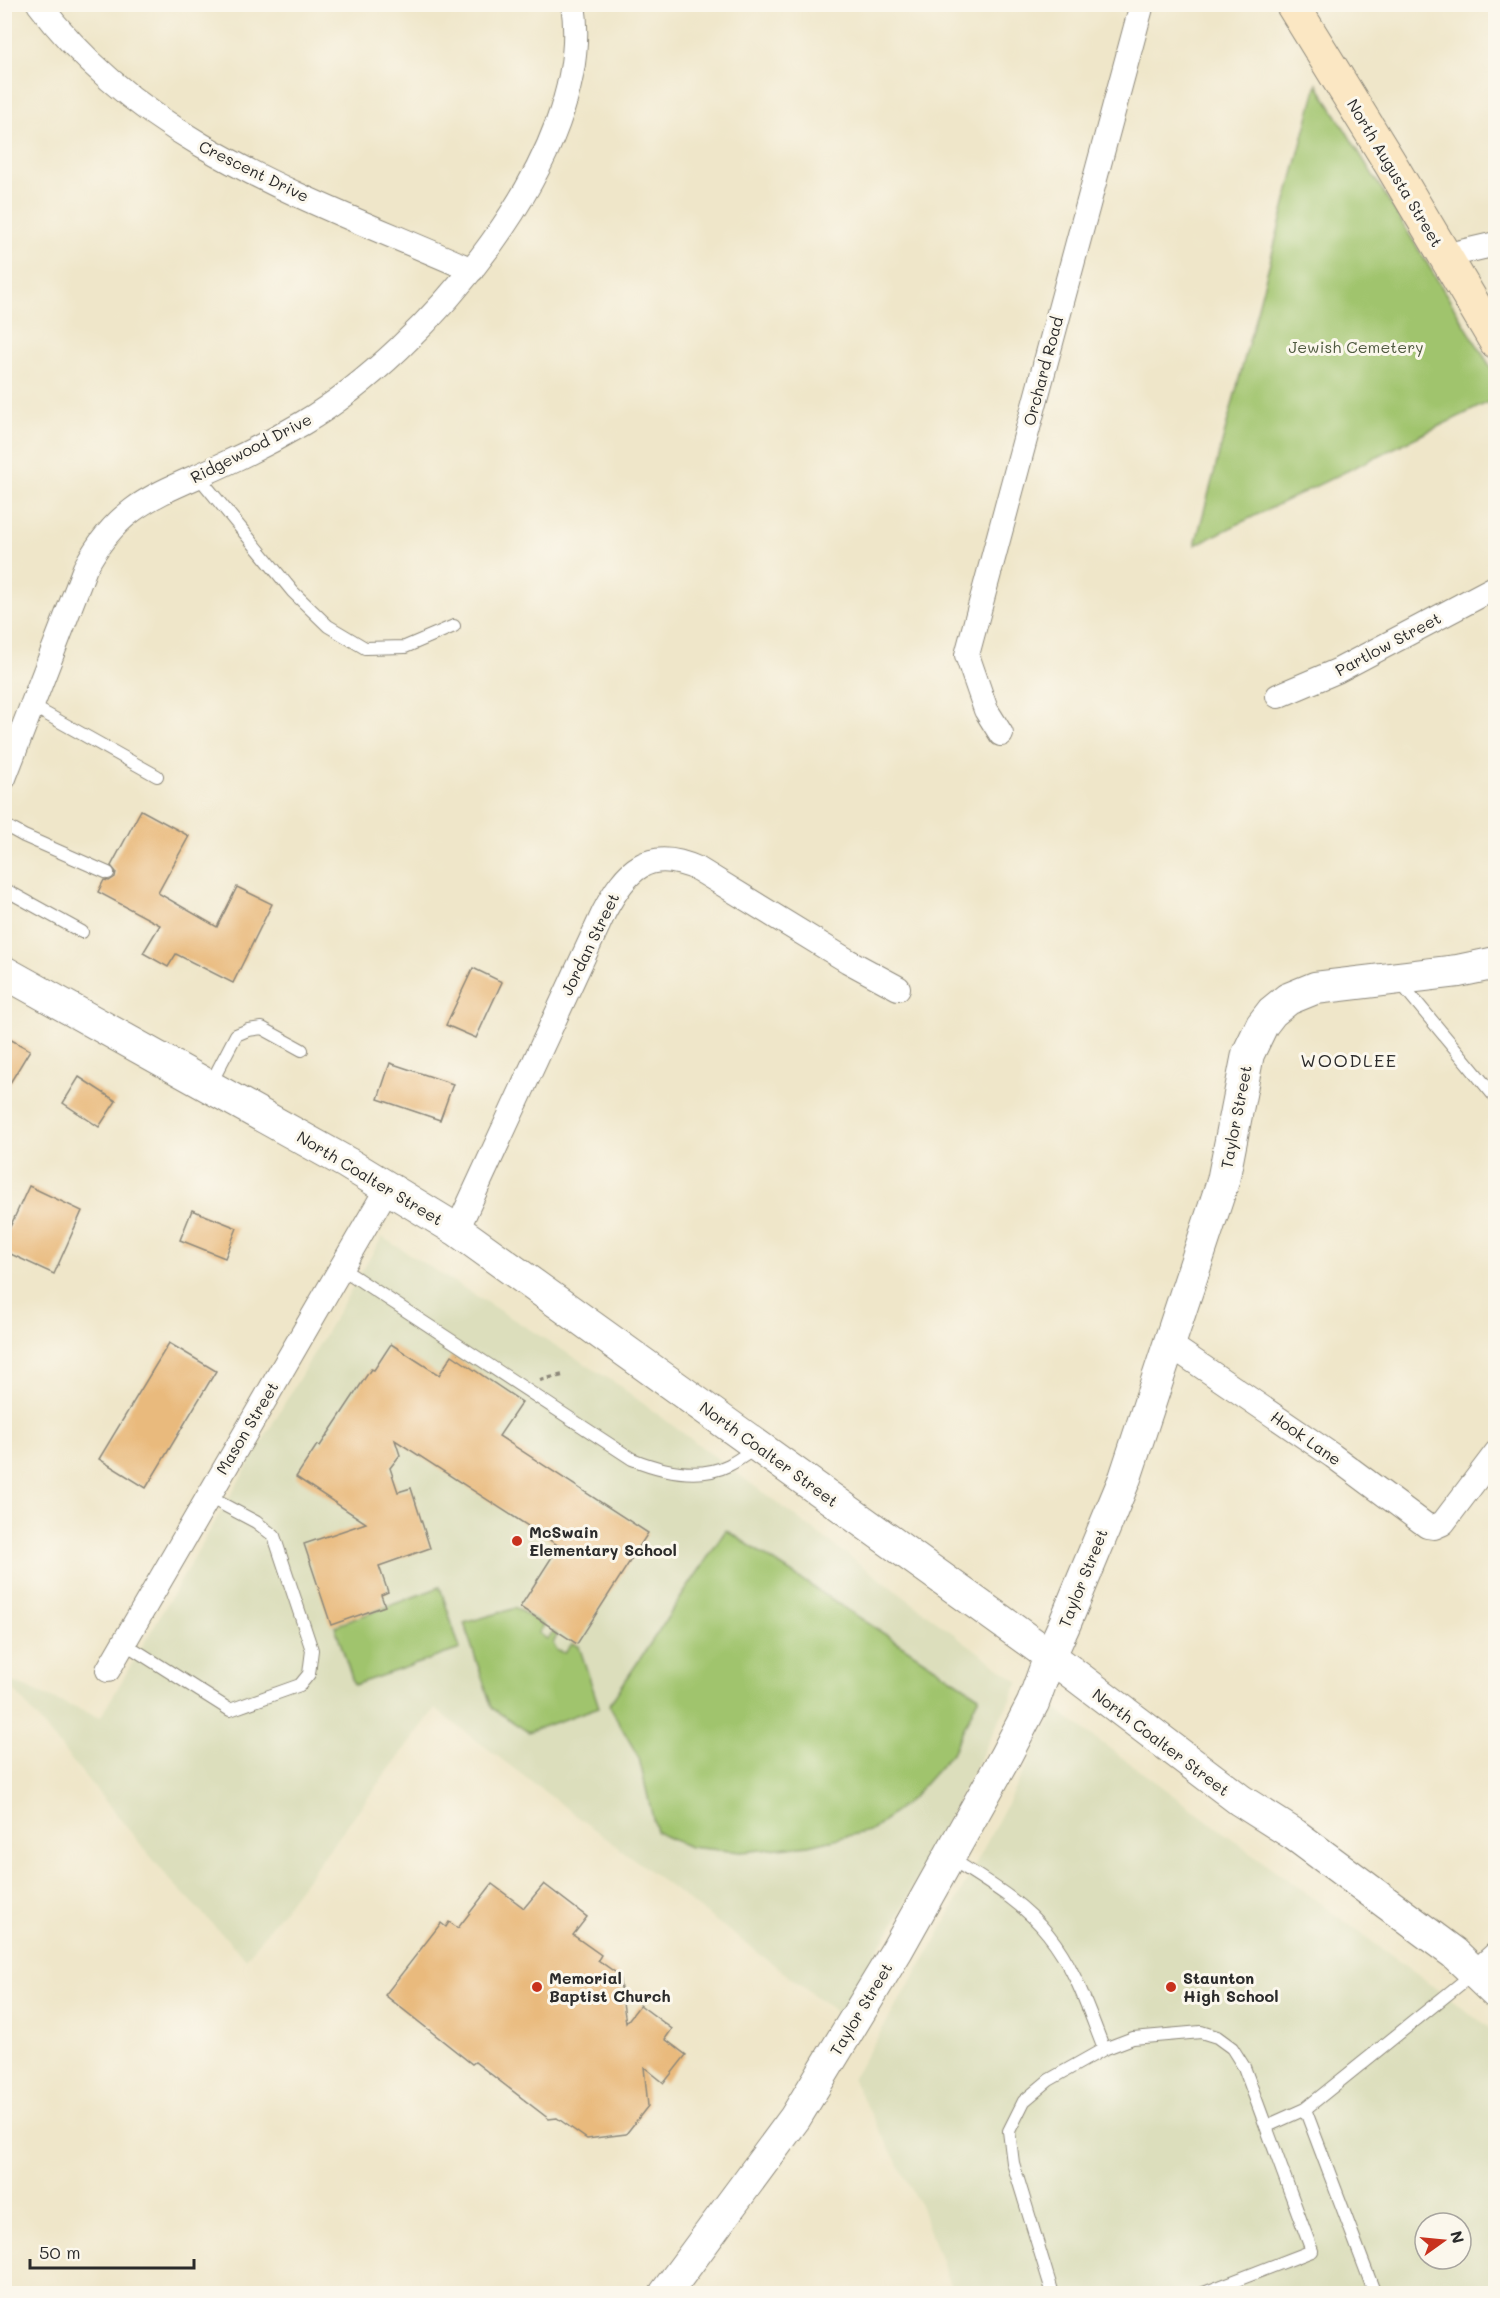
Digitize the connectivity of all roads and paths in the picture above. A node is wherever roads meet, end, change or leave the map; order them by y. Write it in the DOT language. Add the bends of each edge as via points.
graph roads {
  1 [pos="39,4"];
  2 [pos="573,4"];
  3 [pos="1142,4"];
  4 [pos="1292,4"];
  5 [pos="1496,244"];
  6 [pos="1444,256"];
  7 [pos="472,270"];
  8 [pos="1496,342"];
  9 [pos="198,476"];
  10 [pos="1496,587"];
  11 [pos="454,626"];
  12 [pos="1278,696"];
  13 [pos="32,706"];
  14 [pos="1001,734"];
  15 [pos="157,776"];
  16 [pos="4,778"];
  17 [pos="4,825"];
  18 [pos="108,873"];
  19 [pos="4,889"];
  20 [pos="82,932"];
  21 [pos="1496,963"];
  22 [pos="4,972"];
  23 [pos="1398,979"];
  24 [pos="898,988"];
  25 [pos="302,1050"];
  26 [pos="210,1086"];
  27 [pos="1496,1098"];
  28 [pos="388,1187"];
  29 [pos="457,1230"];
  30 [pos="341,1268"];
  31 [pos="1169,1344"];
  32 [pos="563,1375"];
  33 [pos="539,1380"];
  34 [pos="758,1447"];
  35 [pos="1496,1453"];
  36 [pos="207,1496"];
  37 [pos="124,1643"];
  38 [pos="1050,1656"];
  39 [pos="108,1670"];
  40 [pos="949,1857"];
  41 [pos="1489,1973"];
  42 [pos="1104,2049"];
  43 [pos="1305,2109"];
  44 [pos="1267,2126"];
  45 [pos="665,2294"];
  46 [pos="1053,2294"];
  47 [pos="1201,2294"];
  48 [pos="1375,2294"];
  1 -- 7 [label="street, Crescent Drive" via="112,81 184,136 265,180"];
  2 -- 7 [label="street, Ridgewood Drive" via="575,55 544,157 496,238"];
  3 -- 14 [label="street, Orchard Road" via="967,655 986,710"];
  4 -- 6 [label="main road, North Augusta Street"];
  5 -- 6 [label="street"];
  6 -- 8 [label="main road, North Augusta Street"];
  7 -- 9 [label="street, Ridgewood Drive" via="414,335 356,386 303,423"];
  9 -- 11 [label="lane" via="293,592 328,626 365,648 405,647"];
  9 -- 13 [label="street, Ridgewood Drive" via="140,504 99,543 85,568"];
  10 -- 12 [label="street, Partlow Street" via="1337,671"];
  13 -- 15 [label="lane"];
  13 -- 16 [label="street, Ridgewood Drive"];
  17 -- 18 [label="lane"];
  19 -- 20 [label="lane"];
  21 -- 23 [label="street, Taylor Street"];
  22 -- 26 [label="street, North Coalter Street"];
  23 -- 27 [label="lane"];
  23 -- 31 [label="street, Taylor Street" via="1303,992 1281,1004 1262,1025 1248,1054 1223,1181"];
  24 -- 29 [label="street, Jordan Street" via="681,861 659,860 635,869 617,887 604,912"];
  25 -- 26 [label="lane" via="262,1028 248,1030 237,1035"];
  26 -- 28 [label="street, North Coalter Street"];
  28 -- 29 [label="street, North Coalter Street"];
  28 -- 30 [label="street, Mason Street"];
  29 -- 34 [label="street, North Coalter Street"];
  30 -- 34 [label="lane" via="632,1459 663,1470 694,1472 728,1465"];
  30 -- 36 [label="street, Mason Street"];
  31 -- 35 [label="street, Hook Lane" via="1333,1456 1424,1524 1434,1527 1443,1523"];
  31 -- 38 [label="street, Taylor Street" via="1125,1478"];
  32 -- 33 [label="path"];
  34 -- 38 [label="street, North Coalter Street"];
  36 -- 37 [label="street, Mason Street"];
  36 -- 37 [label="lane" via="274,1536 312,1650 309,1674 300,1685 230,1710"];
  37 -- 39 [label="street, Mason Street"];
  38 -- 40 [label="street, Taylor Street" via="1033,1702"];
  38 -- 41 [label="street, North Coalter Street" via="1240,1800"];
  40 -- 42 [label="lane" via="1002,1891 1048,1933 1080,1987"];
  40 -- 45 [label="street, Taylor Street" via="795,2118"];
  41 -- 43 [label="lane"];
  42 -- 44 [label="lane" via="1133,2038 1168,2033 1201,2032 1217,2037 1232,2048 1245,2067"];
  42 -- 46 [label="lane" via="1049,2080 1024,2101 1009,2131 1013,2163"];
  43 -- 44 [label="lane"];
  43 -- 48 [label="lane"];
  44 -- 47 [label="lane" via="1312,2251"];
}
